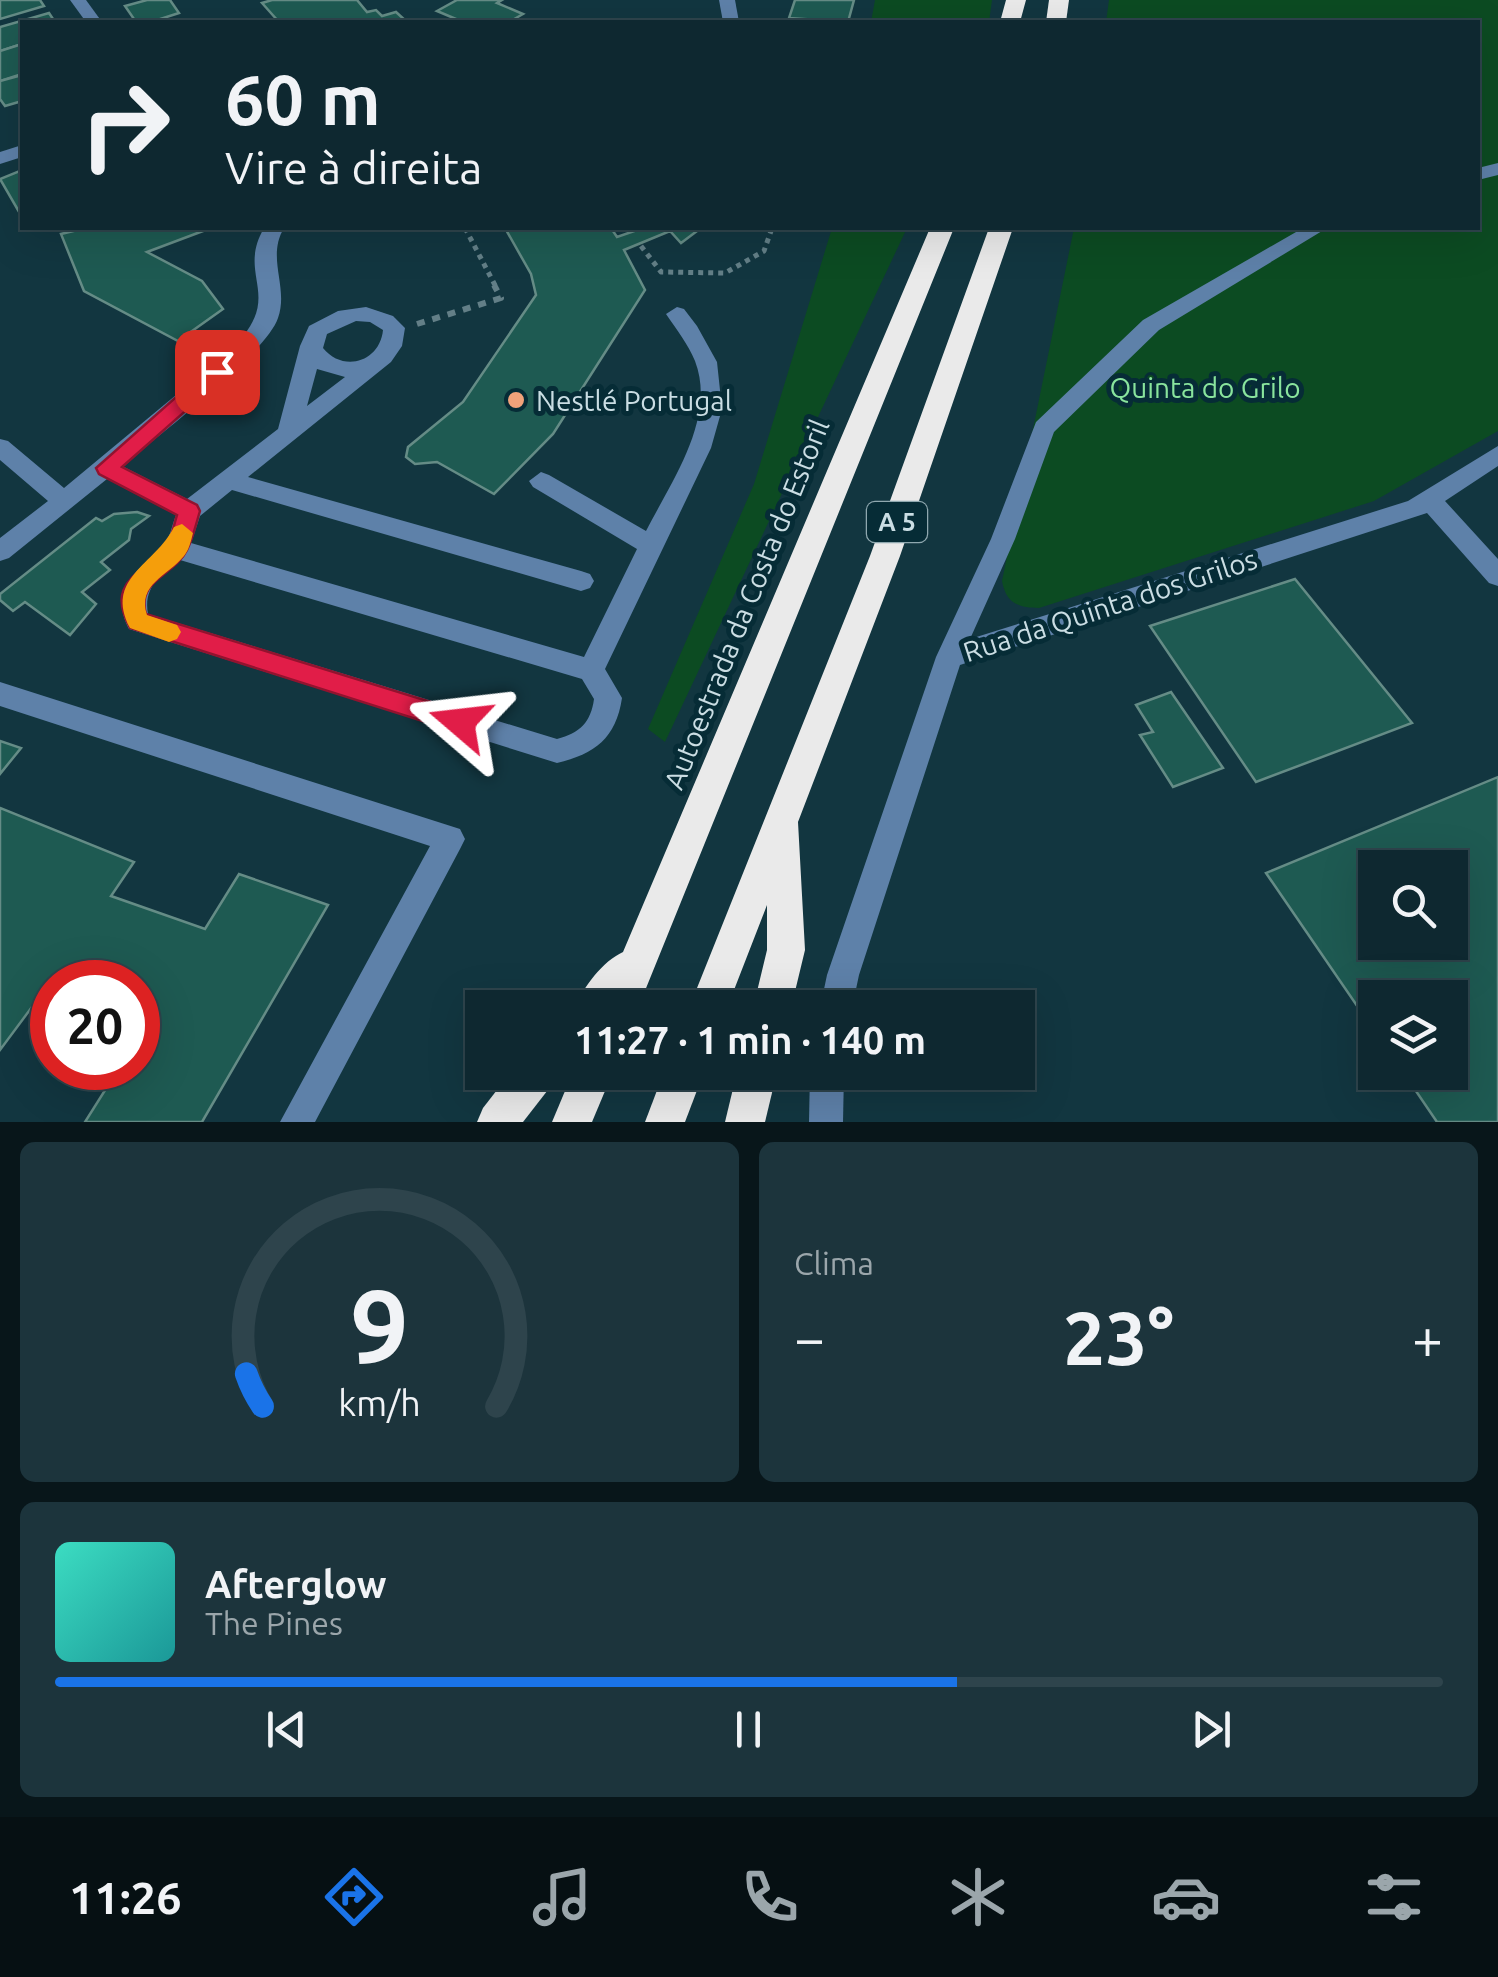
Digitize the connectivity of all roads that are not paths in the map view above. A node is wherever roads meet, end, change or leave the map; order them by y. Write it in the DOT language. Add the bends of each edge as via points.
graph roads {
  1 [pos="272,230"];
  2 [pos="941,230"];
  3 [pos="1000,230"];
  4 [pos="1314,230"];
  5 [pos="677,314"];
  6 [pos="311,346"];
  7 [pos="374,365"];
  8 [pos="289,431"];
  9 [pos="0,448"];
  10 [pos="1498,455"];
  11 [pos="106,468"];
  12 [pos="227,480"];
  13 [pos="541,481"];
  14 [pos="1429,499"];
  15 [pos="64,501"];
  16 [pos="189,511"];
  17 [pos="652,546"];
  18 [pos="177,549"];
  19 [pos="0,550"];
  20 [pos="1498,576"];
  21 [pos="581,581"];
  22 [pos="949,657"];
  23 [pos="591,670"];
  24 [pos="0,694"];
  25 [pos="783,812"];
  26 [pos="641,953"];
  27 [pos="609,990"];
  28 [pos="626,990"];
  29 [pos="715,990"];
  30 [pos="776,990"];
  31 [pos="840,990"];
  32 [pos="523,1090"];
  33 [pos="585,1090"];
  34 [pos="678,1090"];
  35 [pos="753,1090"];
  36 [pos="827,1090"];
  37 [pos="297,1122"];
  38 [pos="498,1122"];
  39 [pos="572,1122"];
  40 [pos="666,1122"];
  41 [pos="745,1122"];
  42 [pos="826,1122"];
  1 -- 11 [label="street" via="263,266 271,292 265,325"];
  2 -- 26 [label="highway, Autoestrada da Costa do Estoril / A 5"];
  3 -- 25 [label="highway, A 5" via="885,556"];
  4 -- 22 [label="street" via="1151,324 1044,428"];
  5 -- 17 [label="street" via="705,356 715,391 707,430"];
  6 -- 7 [label="street" via="328,367"];
  6 -- 7 [label="street" via="326,323 376,314 394,328 394,337 392,349"];
  6 -- 8 [label="street"];
  7 -- 8 [label="street"];
  8 -- 12 [label="street"];
  9 -- 15 [label="street"];
  10 -- 14 [label="street, Rua da Quinta dos Grilos"];
  11 -- 15 [label="street"];
  11 -- 16 [label="street"];
  12 -- 16 [label="street"];
  12 -- 21 [label="street"];
  13 -- 17 [label="street"];
  14 -- 20 [label="street"];
  14 -- 22 [label="street, Rua da Quinta dos Grilos"];
  15 -- 19 [label="street"];
  16 -- 18 [label="street"];
  17 -- 23 [label="street"];
  18 -- 23 [label="street"];
  18 -- 23 [label="street" via="142,579 133,596 138,622 556,751 580,747 601,730 608,698"];
  22 -- 31 [label="street, Rua da Quinta dos Grilos"];
  24 -- 37 [label="street" via="450,838"];
  25 -- 29 [label="highway, A 5"];
  25 -- 30 [label="highway" via="786,950"];
  26 -- 27 [label="highway"];
  26 -- 28 [label="highway, Autoestrada da Costa do Estoril / A 5"];
  32 -- 38 [label="highway"];
  33 -- 39 [label="highway"];
  34 -- 40 [label="highway"];
  35 -- 41 [label="highway"];
  36 -- 42 [label="street"];
}
